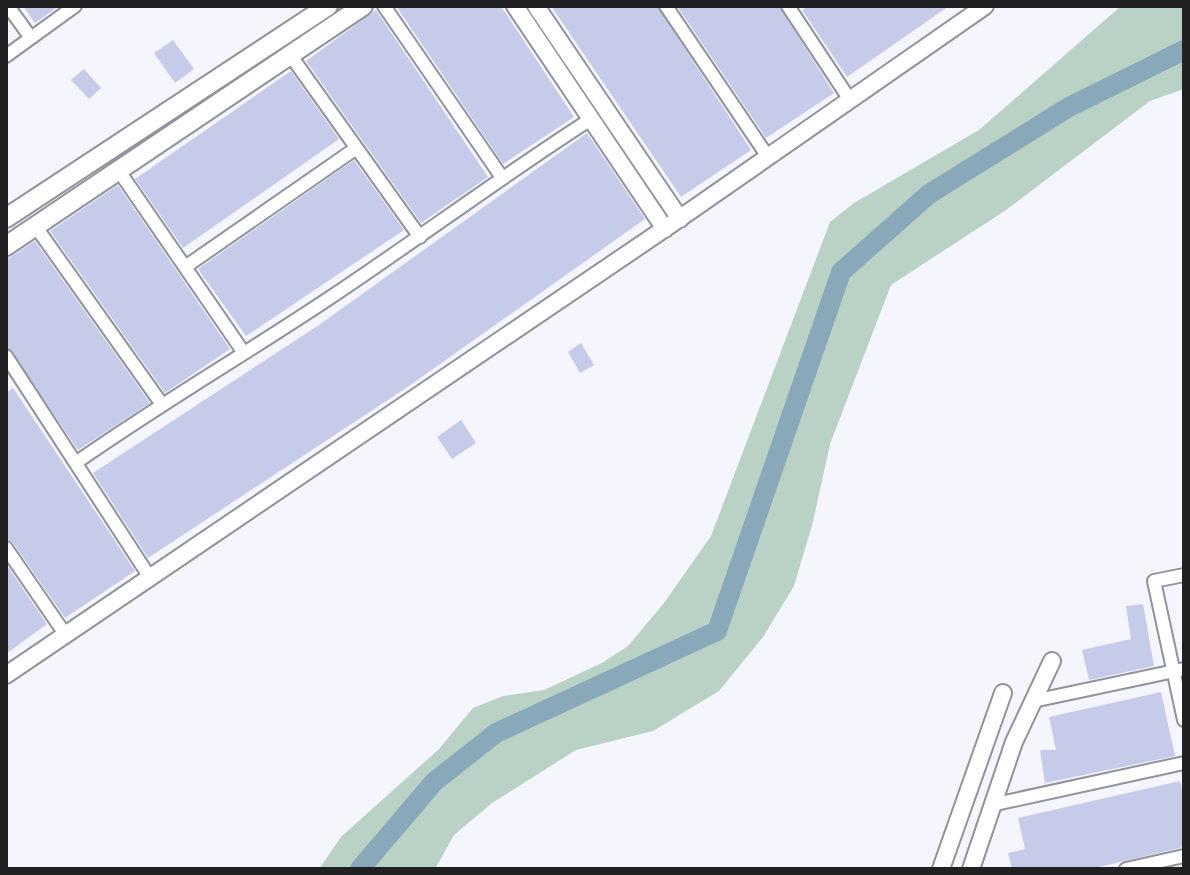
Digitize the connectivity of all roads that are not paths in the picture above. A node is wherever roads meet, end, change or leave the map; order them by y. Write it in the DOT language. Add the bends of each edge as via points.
graph roads {
  1 [pos="8,6"];
  2 [pos="75,6"];
  3 [pos="328,6"];
  4 [pos="363,6"];
  5 [pos="384,6"];
  6 [pos="515,6"];
  7 [pos="536,6"];
  8 [pos="666,6"];
  9 [pos="788,6"];
  10 [pos="985,6"];
  11 [pos="31,38"];
  12 [pos="6,56"];
  13 [pos="291,56"];
  14 [pos="850,100"];
  15 [pos="591,119"];
  16 [pos="355,149"];
  17 [pos="768,157"];
  18 [pos="119,171"];
  19 [pos="501,176"];
  20 [pos="6,218"];
  21 [pos="680,219"];
  22 [pos="36,227"];
  23 [pos="665,229"];
  24 [pos="420,237"];
  25 [pos="6,246"];
  26 [pos="185,267"];
  27 [pos="244,353"];
  28 [pos="6,356"];
  29 [pos="18,375"];
  30 [pos="6,383"];
  31 [pos="161,403"];
  32 [pos="77,462"];
  33 [pos="6,548"];
  34 [pos="1184,575"];
  35 [pos="149,576"];
  36 [pos="65,634"];
  37 [pos="1052,661"];
  38 [pos="1179,670"];
  39 [pos="6,675"];
  40 [pos="1003,693"];
  41 [pos="1033,701"];
  42 [pos="1184,720"];
  43 [pos="988,735"];
  44 [pos="1014,742"];
  45 [pos="1184,763"];
  46 [pos="991,805"];
  47 [pos="1184,856"];
  48 [pos="941,869"];
  49 [pos="971,869"];
  50 [pos="1126,869"];
  1 -- 11 [label="street"];
  2 -- 11 [label="street"];
  3 -- 20 [label="main road"];
  4 -- 13 [label="main road"];
  5 -- 19 [label="street"];
  6 -- 15 [label="street"];
  7 -- 21 [label="street"];
  8 -- 17 [label="street"];
  9 -- 14 [label="street"];
  10 -- 14 [label="street"];
  11 -- 12 [label="street"];
  13 -- 16 [label="street"];
  13 -- 18 [label="main road"];
  14 -- 17 [label="street"];
  15 -- 19 [label="street"];
  15 -- 23 [label="street"];
  16 -- 24 [label="street"];
  16 -- 26 [label="street"];
  17 -- 21 [label="street"];
  18 -- 22 [label="main road"];
  18 -- 26 [label="street"];
  19 -- 24 [label="street"];
  21 -- 23 [label="street"];
  22 -- 25 [label="main road"];
  22 -- 31 [label="street"];
  23 -- 35 [label="street"];
  24 -- 27 [label="street"];
  26 -- 27 [label="street"];
  27 -- 31 [label="street"];
  28 -- 29 [label="street"];
  29 -- 30 [label="street"];
  29 -- 32 [label="street"];
  31 -- 32 [label="street"];
  32 -- 35 [label="street"];
  33 -- 36 [label="street"];
  34 -- 38 [label="street" via="1154,581"];
  35 -- 36 [label="street"];
  36 -- 39 [label="street"];
  37 -- 41 [label="street"];
  38 -- 41 [label="street"];
  38 -- 42 [label="street"];
  40 -- 43 [label="street"];
  41 -- 44 [label="street"];
  43 -- 44 [label="street"];
  43 -- 48 [label="street"];
  44 -- 46 [label="street"];
  45 -- 46 [label="street"];
  46 -- 49 [label="street"];
  47 -- 50 [label="street"];
}
